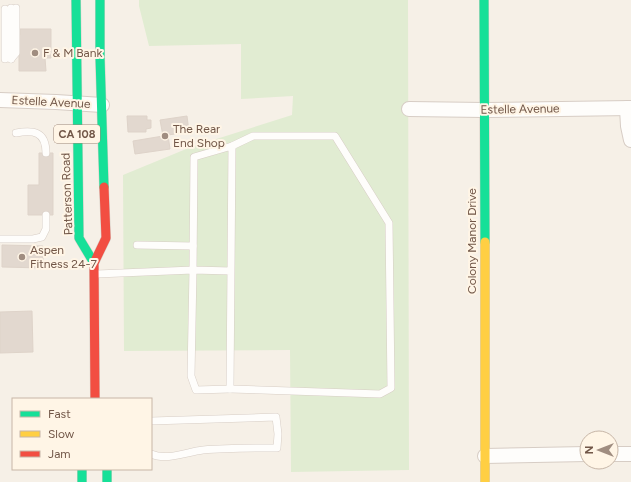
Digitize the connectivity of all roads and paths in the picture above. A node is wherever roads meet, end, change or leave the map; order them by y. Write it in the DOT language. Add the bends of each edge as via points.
graph roads {
  1 [pos="76,0"];
  2 [pos="100,0"];
  3 [pos="484,0"];
  4 [pos="10,8"];
  5 [pos="8,59"];
  6 [pos="0,100"];
  7 [pos="78,103"];
  8 [pos="102,105"];
  9 [pos="629,108"];
  10 [pos="409,109"];
  11 [pos="484,110"];
  12 [pos="16,133"];
  13 [pos="631,140"];
  14 [pos="232,146"];
  15 [pos="46,153"];
  16 [pos="46,215"];
  17 [pos="0,239"];
  18 [pos="137,246"];
  19 [pos="193,246"];
  20 [pos="94,263"];
  21 [pos="193,270"];
  22 [pos="231,271"];
  23 [pos="95,274"];
  24 [pos="230,389"];
  25 [pos="95,398"];
  26 [pos="152,421"];
  27 [pos="152,454"];
  28 [pos="579,454"];
  29 [pos="619,454"];
  30 [pos="631,454"];
  31 [pos="485,456"];
  32 [pos="82,470"];
  33 [pos="107,470"];
  34 [pos="82,482"];
  35 [pos="107,482"];
  36 [pos="485,482"];
  1 -- 7 [label="main road, Patterson Road / CA 108"];
  2 -- 8 [label="main road, CA 108"];
  3 -- 11 [label="main road, Colony Manor Drive"];
  4 -- 5 [label="lane"];
  6 -- 7 [label="street, Estelle Avenue"];
  7 -- 8 [label="street, Estelle Avenue"];
  7 -- 20 [label="main road, Patterson Road / CA 108" via="79,238"];
  8 -- 20 [label="main road, CA 108" via="106,238"];
  9 -- 11 [label="street, Estelle Avenue"];
  9 -- 13 [label="street" via="628,126"];
  10 -- 11 [label="street, Estelle Avenue"];
  11 -- 31 [label="main road, Colony Manor Drive"];
  12 -- 15 [label="lane" via="28,131 41,136"];
  14 -- 19 [label="lane" via="194,157"];
  14 -- 22 [label="lane"];
  14 -- 24 [label="lane" via="253,136 334,136 389,223 391,388 380,394"];
  16 -- 17 [label="lane" via="46,229 42,237"];
  18 -- 19 [label="lane"];
  19 -- 21 [label="lane"];
  20 -- 23 [label="main road, Patterson Road / CA 108"];
  21 -- 22 [label="lane"];
  21 -- 23 [label="lane"];
  21 -- 24 [label="lane" via="191,376 196,390"];
  22 -- 24 [label="lane"];
  23 -- 25 [label="main road, Patterson Road / CA 108"];
  26 -- 27 [label="lane" via="276,417 278,434 277,448 202,450 157,457"];
  28 -- 31 [label="street"];
  29 -- 30 [label="street"];
  31 -- 36 [label="main road, Colony Manor Drive"];
  32 -- 34 [label="main road"];
  33 -- 35 [label="main road"];
}
